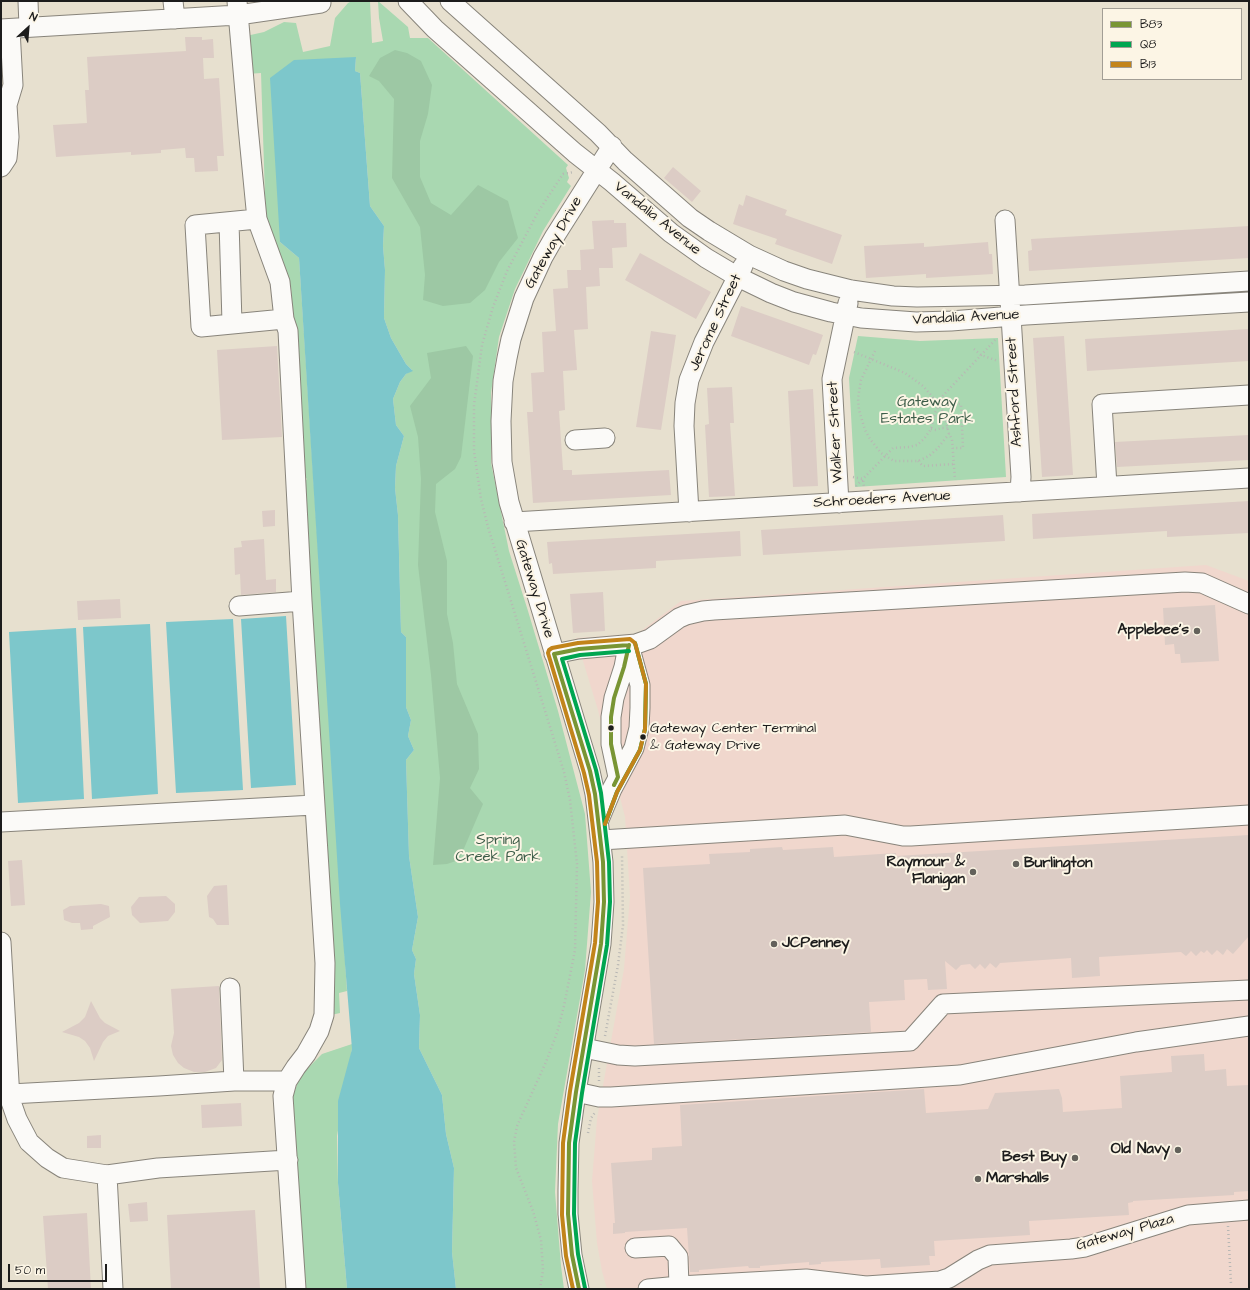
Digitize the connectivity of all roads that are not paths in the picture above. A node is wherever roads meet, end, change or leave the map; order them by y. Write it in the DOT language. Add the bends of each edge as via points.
graph roads {
  1 [pos="28,1"];
  2 [pos="408,1"];
  3 [pos="450,1"];
  4 [pos="321,3"];
  5 [pos="238,8"];
  6 [pos="174,10"];
  7 [pos="29,28"];
  8 [pos="6,29"];
  9 [pos="612,146"];
  10 [pos="1,166"];
  11 [pos="596,170"];
  12 [pos="257,219"];
  13 [pos="1005,220"];
  14 [pos="228,222"];
  15 [pos="749,255"];
  16 [pos="738,277"];
  17 [pos="1249,281"];
  18 [pos="852,290"];
  19 [pos="1010,295"];
  20 [pos="1249,302"];
  21 [pos="846,315"];
  22 [pos="1011,316"];
  23 [pos="284,319"];
  24 [pos="232,323"];
  25 [pos="1249,395"];
  26 [pos="605,438"];
  27 [pos="575,440"];
  28 [pos="1249,478"];
  29 [pos="1107,486"];
  30 [pos="1020,492"];
  31 [pos="839,503"];
  32 [pos="689,512"];
  33 [pos="514,522"];
  34 [pos="302,601"];
  35 [pos="1249,604"];
  36 [pos="239,606"];
  37 [pos="629,645"];
  38 [pos="554,654"];
  39 [pos="618,777"];
  40 [pos="314,805"];
  41 [pos="1249,815"];
  42 [pos="1,822"];
  43 [pos="600,831"];
  44 [pos="1,942"];
  45 [pos="230,988"];
  46 [pos="1249,990"];
  47 [pos="1249,1026"];
  48 [pos="584,1048"];
  49 [pos="234,1081"];
  50 [pos="287,1081"];
  51 [pos="576,1092"];
  52 [pos="10,1094"];
  53 [pos="288,1160"];
  54 [pos="107,1175"];
  55 [pos="1249,1210"];
  56 [pos="635,1248"];
  57 [pos="679,1286"];
  58 [pos="113,1289"];
  59 [pos="296,1289"];
  60 [pos="579,1289"];
  61 [pos="648,1289"];
  1 -- 7 [label="street"];
  2 -- 11 [label="street, Vandalia Avenue" via="435,29"];
  3 -- 9 [label="street, Vandalia Avenue"];
  4 -- 5 [label="street"];
  5 -- 6 [label="street"];
  5 -- 12 [label="street"];
  6 -- 7 [label="street"];
  7 -- 8 [label="street"];
  8 -- 10 [label="street" via="13,86 7,105 7,158"];
  9 -- 11 [label="street, Gateway Drive"];
  9 -- 15 [label="street, Vandalia Avenue" via="625,161 690,218"];
  11 -- 16 [label="street, Vandalia Avenue" via="671,233"];
  11 -- 33 [label="street, Gateway Drive" via="543,257 524,298 511,339 502,394 501,442 505,481"];
  12 -- 14 [label="street"];
  12 -- 23 [label="street" via="280,282"];
  13 -- 19 [label="street, Ashford Street"];
  14 -- 24 [label="street"];
  14 -- 24 [label="street" via="195,225 201,327"];
  15 -- 16 [label="street, Jerome Street"];
  15 -- 18 [label="street, Vandalia Avenue" via="807,279"];
  16 -- 21 [label="street, Vandalia Avenue" via="794,302"];
  16 -- 32 [label="street, Jerome Street" via="697,358 689,380 684,426"];
  17 -- 19 [label="street, Vandalia Avenue"];
  18 -- 19 [label="street, Vandalia Avenue" via="917,297"];
  18 -- 21 [label="street, Walker Street"];
  19 -- 22 [label="street, Ashford Street"];
  20 -- 22 [label="street, Vandalia Avenue"];
  21 -- 22 [label="street, Vandalia Avenue" via="916,322"];
  21 -- 31 [label="street, Walker Street" via="832,379"];
  22 -- 30 [label="street, Ashford Street"];
  23 -- 24 [label="street"];
  23 -- 34 [label="street" via="288,331"];
  25 -- 29 [label="street" via="1102,404"];
  26 -- 27 [label="street"];
  28 -- 29 [label="street, Schroeders Avenue"];
  29 -- 30 [label="street, Schroeders Avenue"];
  30 -- 31 [label="street, Schroeders Avenue"];
  31 -- 32 [label="street, Schroeders Avenue"];
  32 -- 33 [label="street, Schroeders Avenue"];
  33 -- 38 [label="street, Gateway Drive"];
  34 -- 36 [label="street"];
  34 -- 40 [label="street"];
  35 -- 37 [label="street" via="1202,583 1185,582 714,610 686,615 650,639"];
  37 -- 38 [label="street"];
  37 -- 39 [label="street" via="611,717 611,744"];
  37 -- 39 [label="street" via="640,685 639,724 634,748"];
  38 -- 43 [label="street, Gateway Drive" via="590,771"];
  39 -- 43 [label="street"];
  40 -- 42 [label="street"];
  40 -- 50 [label="street" via="325,963 324,1015 319,1031"];
  41 -- 43 [label="street" via="910,836 844,825"];
  43 -- 48 [label="street, Gateway Drive" via="604,881 603,924"];
  44 -- 52 [label="street"];
  45 -- 49 [label="street"];
  46 -- 48 [label="street" via="943,1004 910,1041 635,1056"];
  47 -- 51 [label="street" via="1136,1042 960,1075 611,1097"];
  48 -- 51 [label="street, Gateway Drive"];
  49 -- 50 [label="street"];
  49 -- 52 [label="street"];
  50 -- 53 [label="street" via="283,1096"];
  51 -- 60 [label="street, Gateway Drive" via="569,1143 568,1190 572,1255"];
  52 -- 54 [label="street" via="16,1119 30,1142 47,1158 63,1168"];
  53 -- 54 [label="street" via="158,1168"];
  53 -- 59 [label="street"];
  54 -- 58 [label="street"];
  55 -- 57 [label="street, Gateway Plaza" via="1188,1215 1080,1248 990,1255 949,1278 935,1282 866,1286 806,1279"];
  56 -- 57 [label="street" via="670,1246 678,1257"];
  57 -- 61 [label="street, Gateway Plaza"];
}
